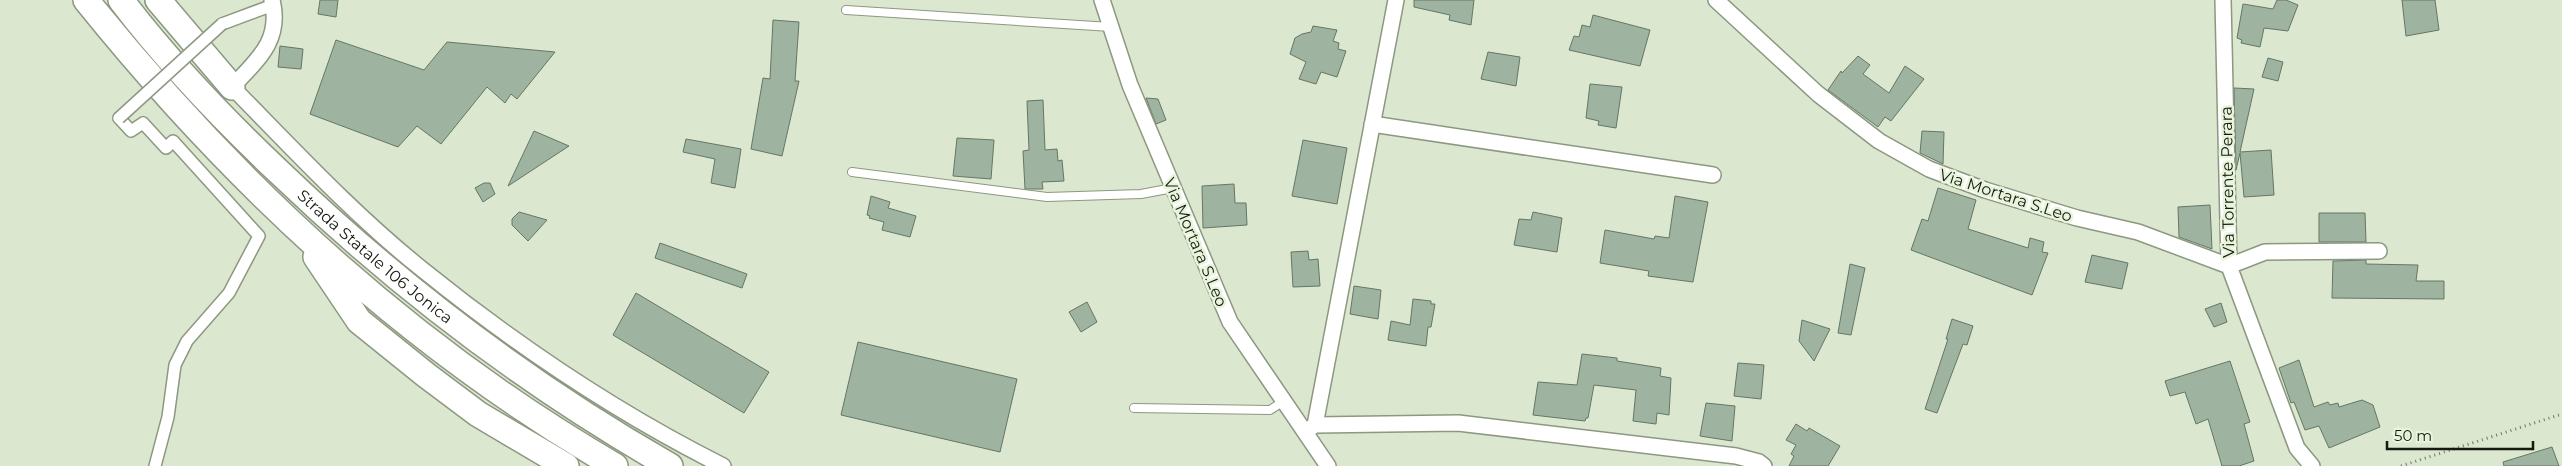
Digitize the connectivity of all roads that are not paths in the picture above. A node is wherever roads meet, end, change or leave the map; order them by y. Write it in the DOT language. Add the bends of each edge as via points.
graph roads {
  1 [pos="86,0"];
  2 [pos="121,0"];
  3 [pos="158,0"];
  4 [pos="1102,0"];
  5 [pos="1396,0"];
  6 [pos="1716,0"];
  7 [pos="2223,0"];
  8 [pos="272,3"];
  9 [pos="846,10"];
  10 [pos="1111,27"];
  11 [pos="232,87"];
  12 [pos="1372,124"];
  13 [pos="852,172"];
  14 [pos="1713,175"];
  15 [pos="1173,188"];
  16 [pos="302,233"];
  17 [pos="2379,251"];
  18 [pos="2229,266"];
  19 [pos="1284,402"];
  20 [pos="1134,408"];
  21 [pos="1310,428"];
  22 [pos="155,466"];
  23 [pos="566,466"];
  24 [pos="615,466"];
  25 [pos="670,466"];
  26 [pos="723,466"];
  27 [pos="1328,466"];
  28 [pos="1764,466"];
  29 [pos="2312,466"];
  1 -- 16 [label="highway, Strada Statale 106 Jonica" via="143,71 203,137"];
  2 -- 25 [label="highway, Strada Statale 106 Jonica" via="228,124 321,213 386,269 446,318 515,367"];
  3 -- 11 [label="highway"];
  4 -- 10 [label="street, Via Mortara S.Leo"];
  5 -- 12 [label="street"];
  6 -- 18 [label="street, Via Mortara S.Leo" via="1818,94 1879,141 1929,169 2068,216 2138,232"];
  7 -- 18 [label="street, Via Torrente Perara"];
  8 -- 11 [label="street" via="276,16 268,48"];
  8 -- 22 [label="street, bridge" via="222,24 119,118 131,131 142,123 166,148 173,141 259,236 229,294 187,341 175,365 168,418"];
  9 -- 10 [label="lane"];
  10 -- 15 [label="street, Via Mortara S.Leo" via="1130,85"];
  11 -- 26 [label="street" via="354,209 423,270 544,361"];
  12 -- 14 [label="street"];
  12 -- 21 [label="street"];
  13 -- 15 [label="lane" via="1047,197 1141,194"];
  15 -- 19 [label="street, Via Mortara S.Leo" via="1230,322"];
  16 -- 23 [label="highway" via="359,321 478,414"];
  16 -- 24 [label="highway, Strada Statale 106 Jonica" via="428,340 497,390"];
  17 -- 18 [label="street" via="2265,252"];
  18 -- 29 [label="street, Via Torrente Perara" via="2297,448"];
  19 -- 20 [label="lane" via="1270,410"];
  19 -- 21 [label="street, Via Mortara S.Leo"];
  21 -- 27 [label="street, Via Mortara S.Leo"];
  21 -- 28 [label="street" via="1458,423 1736,456"];
}
